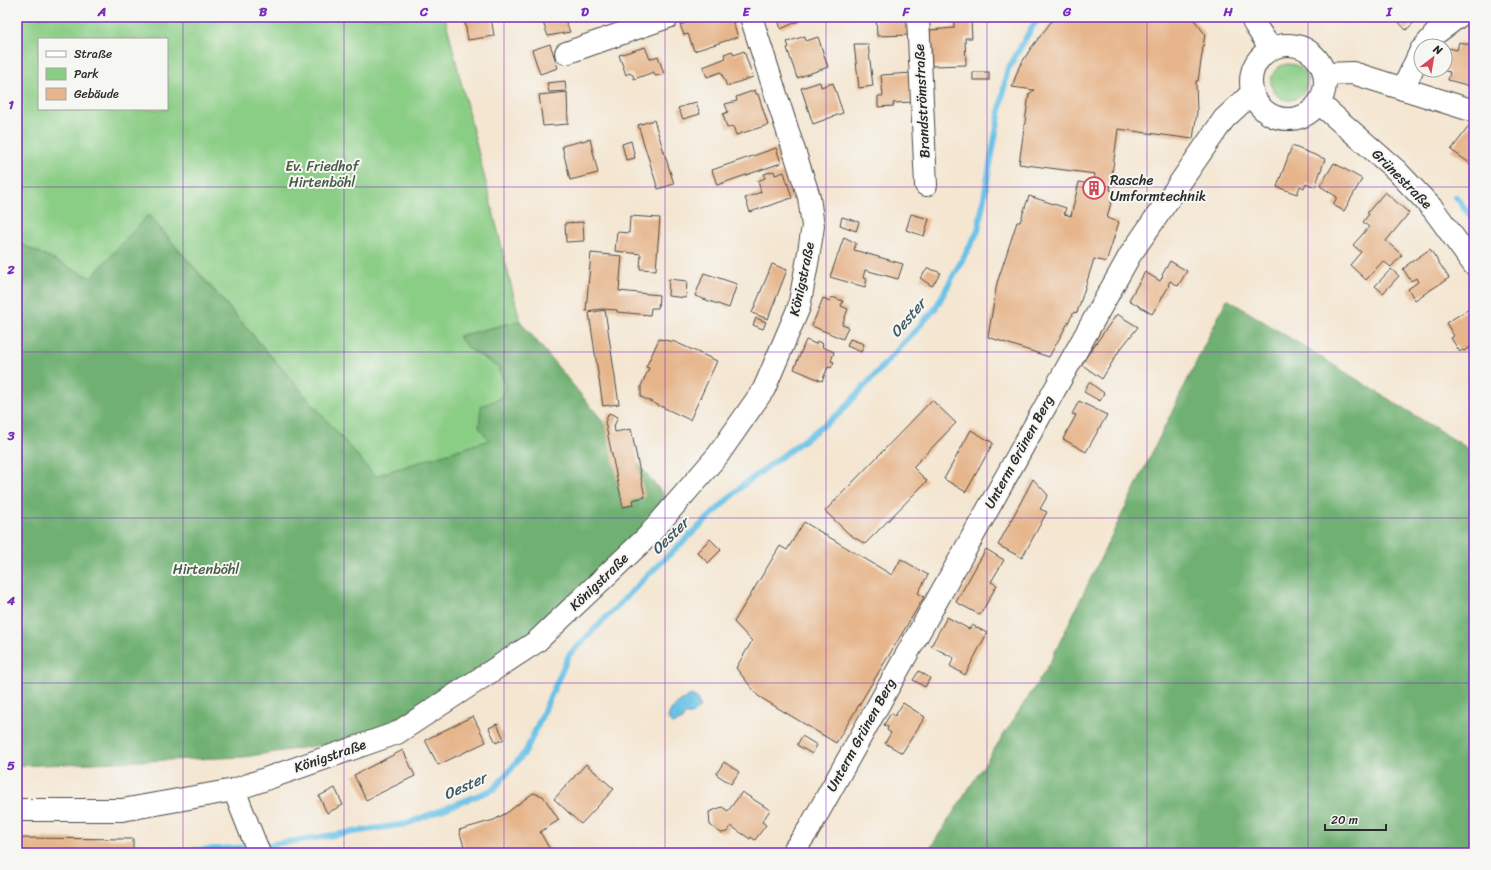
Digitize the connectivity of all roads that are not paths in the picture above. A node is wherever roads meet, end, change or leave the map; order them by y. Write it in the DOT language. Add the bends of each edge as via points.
graph roads {
  1 [pos="668,17"];
  2 [pos="752,17"];
  3 [pos="918,17"];
  4 [pos="1251,17"];
  5 [pos="1458,17"];
  6 [pos="1432,38"];
  7 [pos="1271,49"];
  8 [pos="566,53"];
  9 [pos="1413,67"];
  10 [pos="1325,74"];
  11 [pos="1403,89"];
  12 [pos="1252,93"];
  13 [pos="1319,103"];
  14 [pos="1474,110"];
  15 [pos="926,185"];
  16 [pos="1474,265"];
  17 [pos="234,790"];
  18 [pos="17,810"];
  19 [pos="810,829"];
  20 [pos="259,853"];
  21 [pos="792,853"];
  22 [pos="802,853"];
  1 -- 8 [label="street"];
  2 -- 17 [label="street, Königstraße" via="809,197 813,226 799,307 764,389 718,456 653,531 536,642 397,733"];
  3 -- 15 [label="street, Brandströmstraße"];
  4 -- 7 [label="street"];
  5 -- 6 [label="street"];
  7 -- 10 [label="street" via="1280,45 1290,45 1309,51 1316,57"];
  7 -- 12 [label="street" via="1256,63 1252,72"];
  9 -- 11 [label="street"];
  10 -- 11 [label="street" via="1353,73"];
  10 -- 13 [label="street" via="1323,94"];
  11 -- 14 [label="street"];
  12 -- 13 [label="street" via="1266,112 1288,119 1311,112"];
  12 -- 19 [label="street, Unterm Grünen Berg" via="1224,119 1130,255"];
  13 -- 16 [label="street, Grünestraße" via="1396,170 1433,210"];
  17 -- 18 [label="street, Königstraße" via="122,810"];
  17 -- 20 [label="street"];
  19 -- 21 [label="street, Unterm Grünen Berg"];
  19 -- 22 [label="street, Unterm Grünen Berg"];
}
